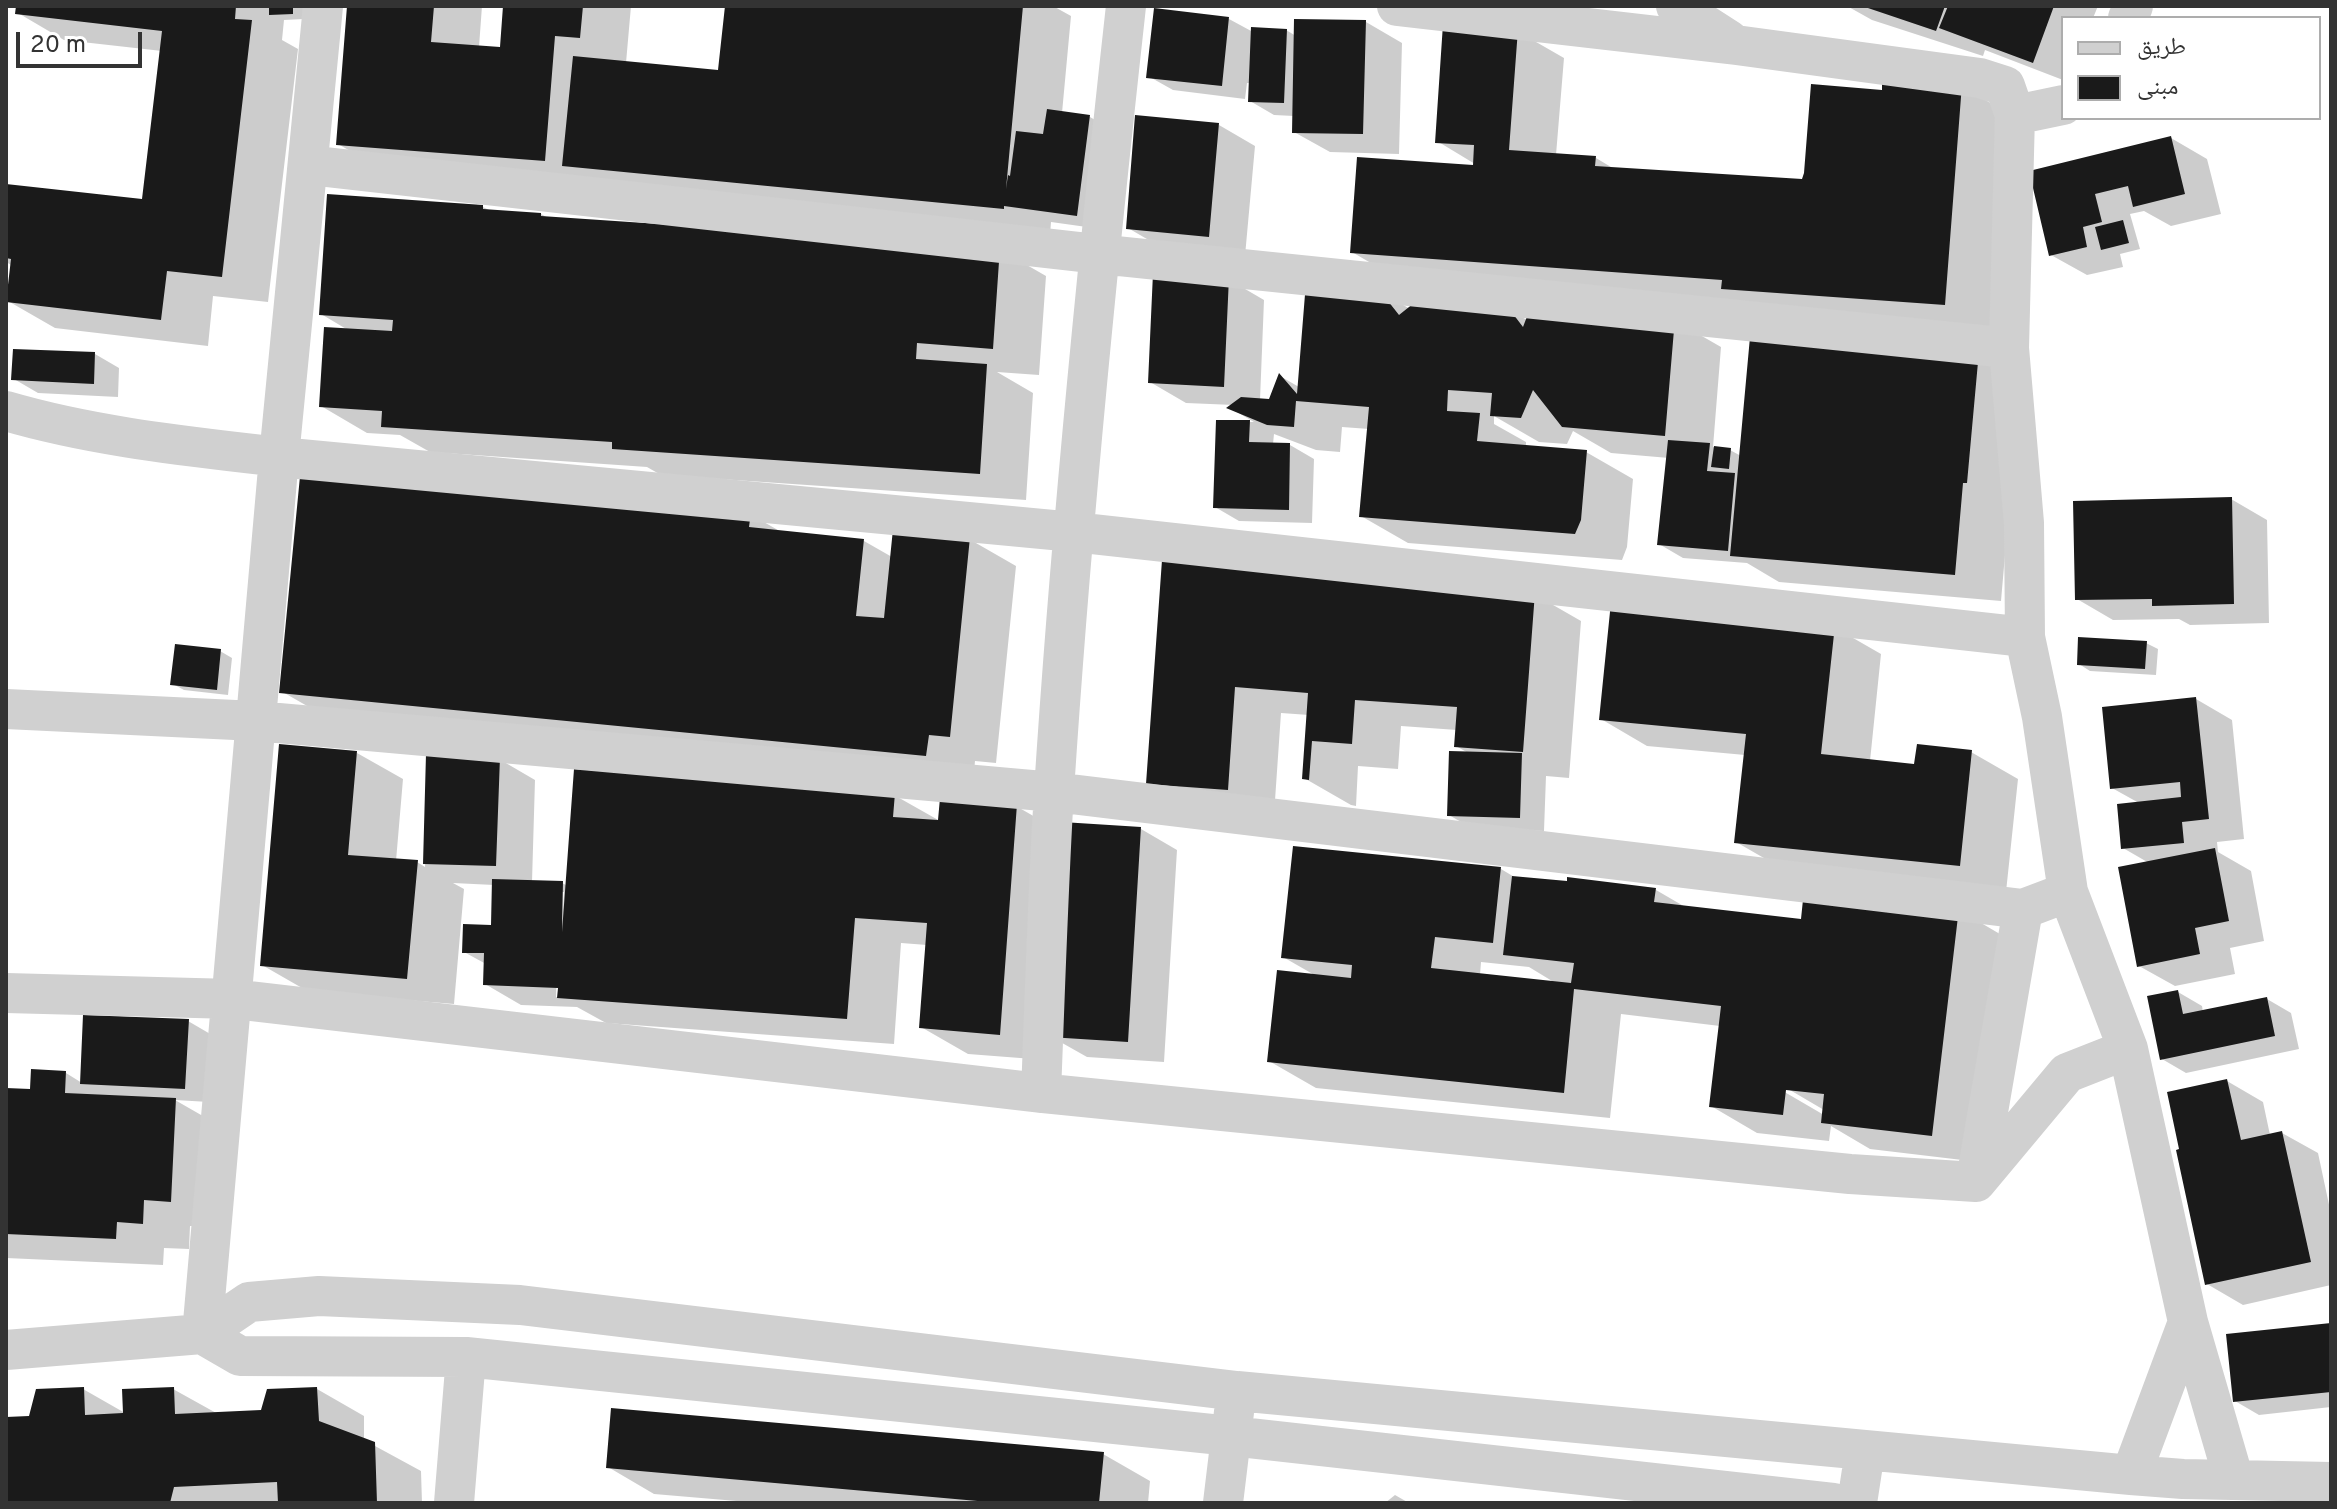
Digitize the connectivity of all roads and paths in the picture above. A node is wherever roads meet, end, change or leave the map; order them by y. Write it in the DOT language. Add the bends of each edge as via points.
graph roads {
  1 [pos="323,6"];
  2 [pos="1126,6"];
  3 [pos="1397,6"];
  4 [pos="1676,6"];
  5 [pos="1442,8"];
  6 [pos="1736,45"];
  7 [pos="2061,105"];
  8 [pos="2015,115"];
  9 [pos="308,165"];
  10 [pos="1098,254"];
  11 [pos="2009,348"];
  12 [pos="6,411"];
  13 [pos="279,457"];
  14 [pos="1074,532"];
  15 [pos="2025,637"];
  16 [pos="6,709"];
  17 [pos="256,721"];
  18 [pos="1054,792"];
  19 [pos="2068,892"];
  20 [pos="2023,909"];
  21 [pos="6,993"];
  22 [pos="233,999"];
  23 [pos="2128,1049"];
  24 [pos="1041,1093"];
  25 [pos="1976,1182"];
  26 [pos="2188,1322"];
  27 [pos="202,1334"];
  28 [pos="6,1350"];
  29 [pos="466,1357"];
  30 [pos="1237,1391"];
  31 [pos="1231,1436"];
  32 [pos="1865,1451"];
  33 [pos="2131,1475"];
  34 [pos="2234,1480"];
  35 [pos="2331,1482"];
  36 [pos="454,1503"];
  37 [pos="1223,1503"];
  38 [pos="1833,1503"];
  39 [pos="1857,1503"];
  1 -- 9 [label="street"];
  2 -- 10 [label="street"];
  3 -- 5 [label="street"];
  4 -- 6 [label="street"];
  5 -- 6 [label="street"];
  6 -- 8 [label="street" via="1980,78 2005,86"];
  7 -- 8 [label="street"];
  8 -- 11 [label="street"];
  9 -- 10 [label="street"];
  9 -- 13 [label="street"];
  10 -- 11 [label="street"];
  10 -- 14 [label="street"];
  11 -- 15 [label="street" via="2024,523"];
  12 -- 13 [label="street" via="53,425"];
  13 -- 14 [label="street"];
  13 -- 17 [label="street"];
  14 -- 15 [label="street"];
  14 -- 18 [label="street"];
  15 -- 19 [label="street"];
  16 -- 17 [label="street"];
  17 -- 18 [label="street"];
  17 -- 22 [label="street"];
  18 -- 20 [label="street"];
  18 -- 24 [label="street"];
  19 -- 20 [label="street"];
  19 -- 23 [label="street"];
  20 -- 25 [label="street"];
  21 -- 22 [label="street"];
  22 -- 24 [label="street"];
  22 -- 27 [label="street"];
  23 -- 25 [label="street" via="2067,1073"];
  23 -- 26 [label="street"];
  24 -- 25 [label="street"];
  26 -- 33 [label="street"];
  26 -- 34 [label="street"];
  27 -- 28 [label="street"];
  27 -- 29 [label="street" via="240,1356"];
  27 -- 30 [label="street" via="249,1302 319,1296 520,1305"];
  29 -- 31 [label="street"];
  29 -- 36 [label="street"];
  30 -- 31 [label="street"];
  30 -- 32 [label="street"];
  31 -- 37 [label="street"];
  31 -- 38 [label="street"];
  32 -- 33 [label="street"];
  32 -- 39 [label="street"];
  33 -- 34 [label="street"];
  34 -- 35 [label="street"];
}
